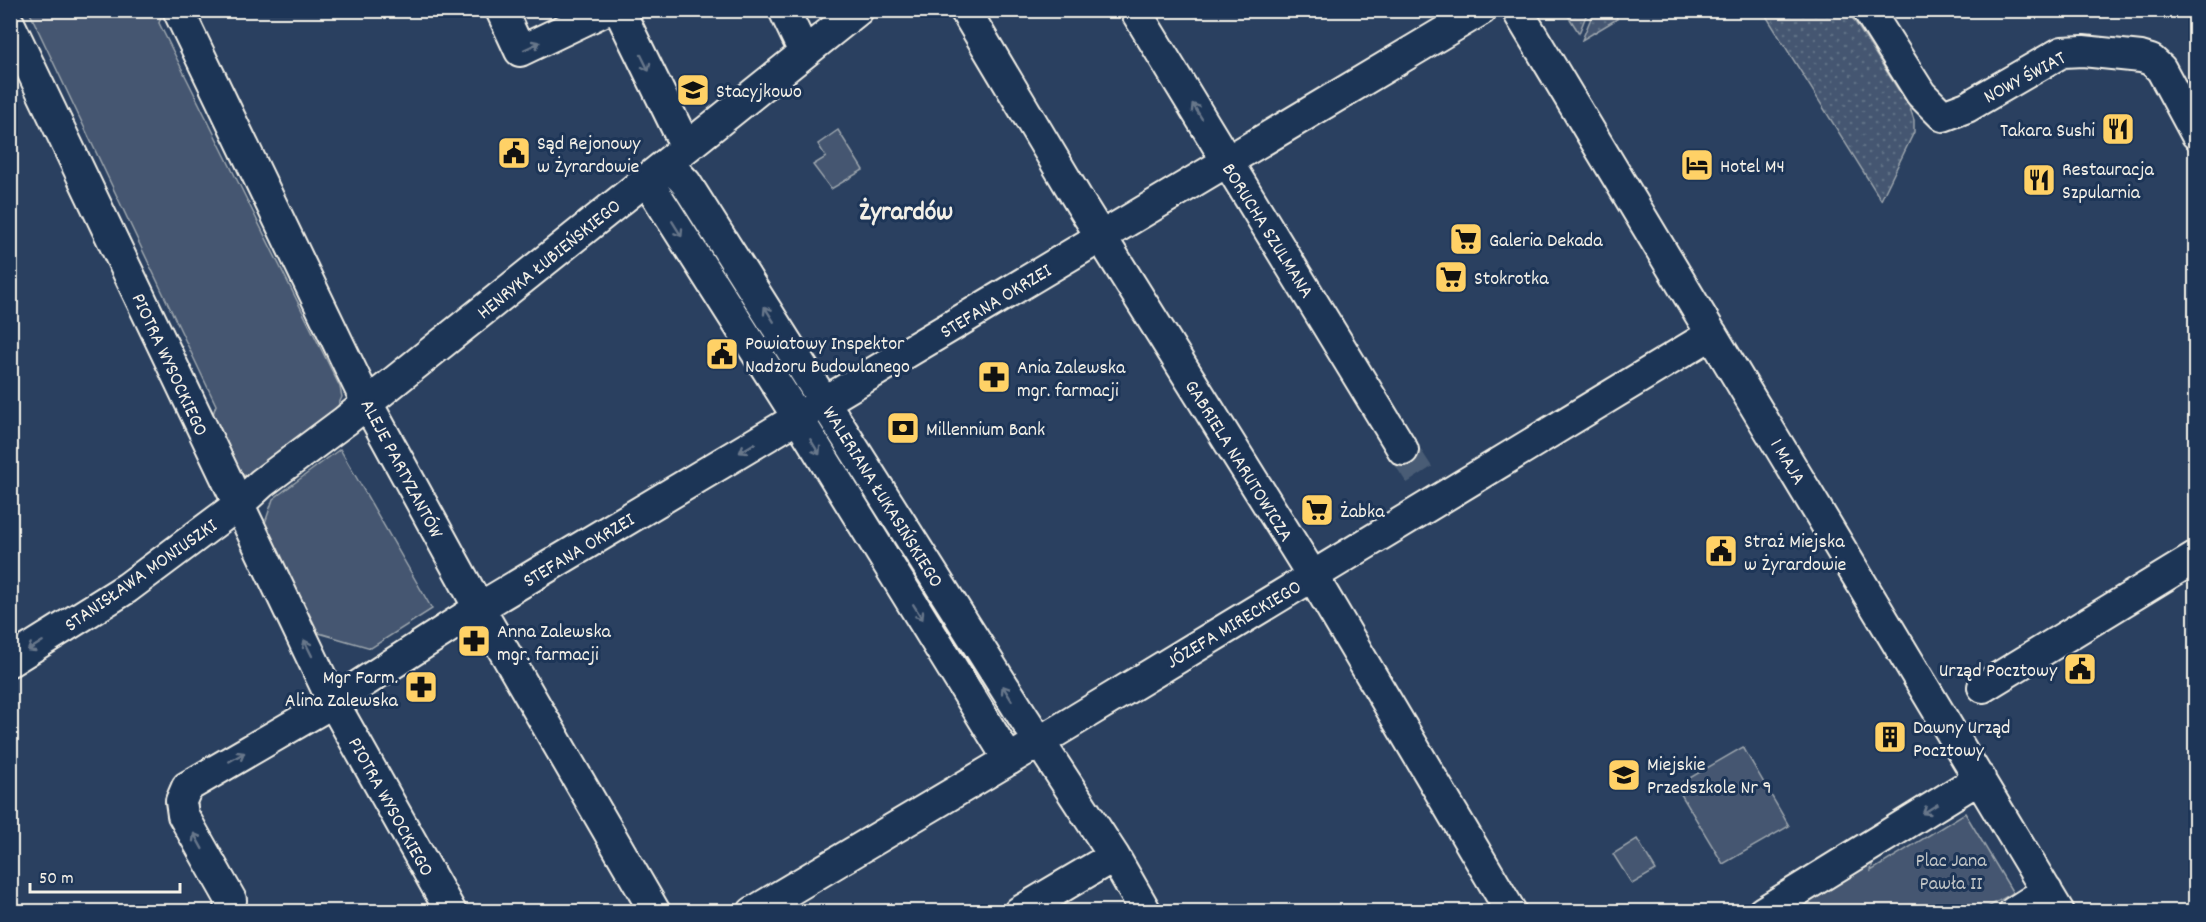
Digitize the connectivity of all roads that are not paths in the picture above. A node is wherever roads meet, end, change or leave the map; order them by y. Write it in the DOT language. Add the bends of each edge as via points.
graph roads {
  1 [pos="178,10"];
  2 [pos="501,10"];
  3 [pos="606,10"];
  4 [pos="619,10"];
  5 [pos="784,10"];
  6 [pos="858,10"];
  7 [pos="965,10"];
  8 [pos="1135,10"];
  9 [pos="1481,10"];
  10 [pos="1517,10"];
  11 [pos="1868,10"];
  12 [pos="10,25"];
  13 [pos="804,52"];
  14 [pos="2196,134"];
  15 [pos="1227,162"];
  16 [pos="667,163"];
  17 [pos="1101,236"];
  18 [pos="1712,334"];
  19 [pos="825,401"];
  20 [pos="368,403"];
  21 [pos="798,418"];
  22 [pos="1403,450"];
  23 [pos="238,505"];
  24 [pos="2196,557"];
  25 [pos="1312,574"];
  26 [pos="478,608"];
  27 [pos="10,661"];
  28 [pos="333,702"];
  29 [pos="1940,712"];
  30 [pos="1039,741"];
  31 [pos="1009,760"];
  32 [pos="1980,778"];
  33 [pos="1114,856"];
  34 [pos="2053,901"];
  35 [pos="1502,909"];
  36 [pos="230,912"];
  37 [pos="451,912"];
  38 [pos="655,912"];
  39 [pos="753,912"];
  40 [pos="1018,912"];
  41 [pos="1146,912"];
  42 [pos="1763,912"];
  43 [pos="2014,912"];
  1 -- 20 [label="street, ALEJE PARTYZANTÓW"];
  2 -- 3 [label="street, one-way" via="520,51"];
  4 -- 16 [label="street, one-way"];
  5 -- 13 [label="street"];
  6 -- 13 [label="street, HENRYKA ŁUBIEŃSKIEGO"];
  7 -- 17 [label="street, GABRIELA NARUTOWICZA"];
  15 -- 8 [label="street, BORUCHA SZULMANA, one-way"];
  9 -- 15 [label="street, STEFANA OKRZEI"];
  10 -- 18 [label="street, 1 MAJA"];
  11 -- 14 [label="street, NOWY ŚWIAT" via="1921,94 1943,116 1967,107 2062,52 2083,51 2151,60 2161,69"];
  12 -- 23 [label="street, PIOTRA WYSOCKIEGO"];
  13 -- 16 [label="street, HENRYKA ŁUBIEŃSKIEGO"];
  15 -- 17 [label="street, STEFANA OKRZEI"];
  15 -- 22 [label="street, BORUCHA SZULMANA"];
  19 -- 16 [label="street, WALERIANA ŁUKASIŃSKIEGO, one-way" via="686,183"];
  16 -- 20 [label="street, HENRYKA ŁUBIEŃSKIEGO"];
  16 -- 21 [label="street, WALERIANA ŁUKASIŃSKIEGO, one-way"];
  17 -- 19 [label="street, STEFANA OKRZEI"];
  17 -- 25 [label="street, GABRIELA NARUTOWICZA"];
  18 -- 25 [label="street, JÓZEFA MIRECKIEGO" via="1428,490"];
  18 -- 29 [label="street, 1 MAJA"];
  19 -- 21 [label="street, STEFANA OKRZEI"];
  30 -- 19 [label="street, WALERIANA ŁUKASIŃSKIEGO, one-way"];
  20 -- 23 [label="street, HENRYKA ŁUBIEŃSKIEGO"];
  20 -- 26 [label="street, ALEJE PARTYZANTÓW"];
  21 -- 26 [label="street, STEFANA OKRZEI, one-way"];
  21 -- 31 [label="street, WALERIANA ŁUKASIŃSKIEGO, one-way"];
  23 -- 27 [label="street, STANISŁAWA MONIUSZKI, one-way" via="127,588"];
  28 -- 23 [label="street, PIOTRA WYSOCKIEGO, one-way"];
  24 -- 29 [label="street"];
  25 -- 30 [label="street, JÓZEFA MIRECKIEGO"];
  25 -- 35 [label="street, GABRIELA NARUTOWICZA"];
  26 -- 28 [label="street"];
  26 -- 38 [label="street, ALEJE PARTYZANTÓW"];
  36 -- 28 [label="street, one-way" via="231,900 183,815 181,801 187,787"];
  28 -- 37 [label="street, PIOTRA WYSOCKIEGO"];
  29 -- 32 [label="street, 1 MAJA"];
  30 -- 31 [label="street, JÓZEFA MIRECKIEGO"];
  30 -- 33 [label="street, WALERIANA ŁUKASIŃSKIEGO"];
  31 -- 39 [label="street, JÓZEFA MIRECKIEGO"];
  32 -- 34 [label="street, 1 MAJA"];
  32 -- 42 [label="street, one-way"];
  33 -- 40 [label="street"];
  33 -- 41 [label="street, WALERIANA ŁUKASIŃSKIEGO"];
  34 -- 43 [label="street"];
}
